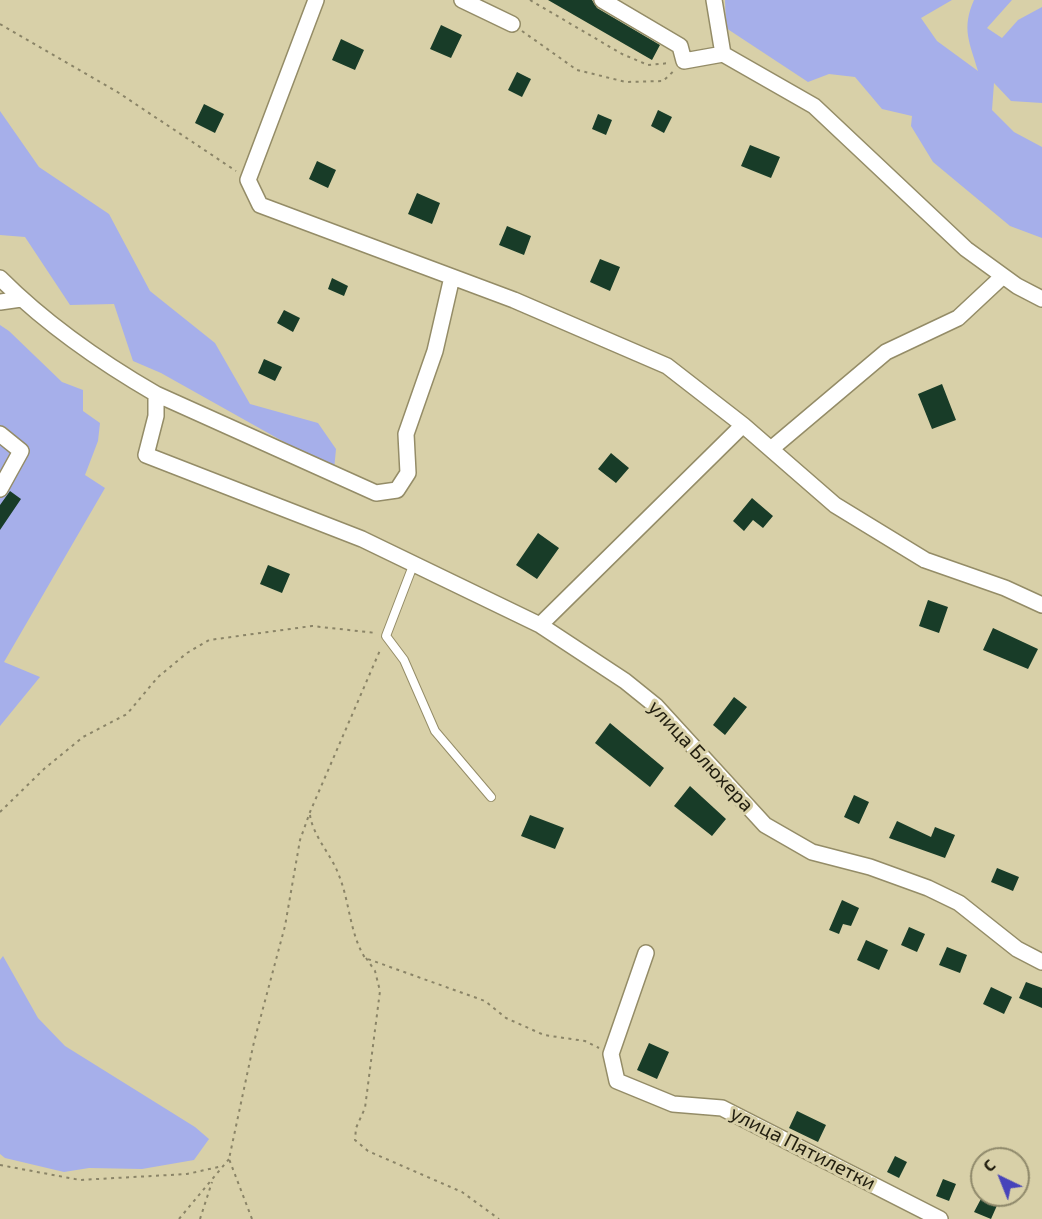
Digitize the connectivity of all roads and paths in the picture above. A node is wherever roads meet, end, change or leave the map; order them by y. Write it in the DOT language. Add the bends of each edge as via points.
graph roads {
  1 [pos="316,0"];
  2 [pos="462,0"];
  3 [pos="530,0"];
  4 [pos="602,0"];
  5 [pos="714,0"];
  6 [pos="0,24"];
  7 [pos="512,24"];
  8 [pos="723,54"];
  9 [pos="684,61"];
  10 [pos="248,180"];
  11 [pos="1003,276"];
  12 [pos="452,277"];
  13 [pos="0,278"];
  14 [pos="21,299"];
  15 [pos="1042,299"];
  16 [pos="0,302"];
  17 [pos="156,394"];
  18 [pos="743,425"];
  19 [pos="0,434"];
  20 [pos="771,449"];
  21 [pos="0,489"];
  22 [pos="414,562"];
  23 [pos="1042,605"];
  24 [pos="540,625"];
  25 [pos="386,636"];
  26 [pos="491,797"];
  27 [pos="0,812"];
  28 [pos="310,812"];
  29 [pos="646,953"];
  30 [pos="365,958"];
  31 [pos="1042,962"];
  32 [pos="611,1054"];
  33 [pos="229,1159"];
  34 [pos="0,1165"];
  35 [pos="224,1166"];
  36 [pos="212,1181"];
  37 [pos="179,1219"];
  38 [pos="200,1219"];
  39 [pos="252,1219"];
  40 [pos="499,1219"];
  41 [pos="940,1219"];
  1 -- 10 [label="street"];
  2 -- 7 [label="street"];
  3 -- 9 [label="path" via="648,65"];
  4 -- 9 [label="street" via="680,46"];
  5 -- 8 [label="street"];
  6 -- 10 [label="path" via="119,93"];
  7 -- 9 [label="path" via="577,70 626,82 663,81"];
  8 -- 9 [label="street"];
  8 -- 11 [label="street" via="814,106 966,249"];
  10 -- 12 [label="street" via="261,205"];
  11 -- 15 [label="street"];
  11 -- 20 [label="street" via="958,318 886,352"];
  12 -- 17 [label="street" via="435,351 406,434 408,473 397,489 376,494"];
  12 -- 18 [label="street" via="667,366"];
  13 -- 14 [label="street"];
  14 -- 16 [label="street"];
  14 -- 17 [label="street" via="100,362"];
  17 -- 22 [label="street, улица Блюхера" via="156,416 146,455"];
  18 -- 20 [label="street"];
  18 -- 24 [label="street"];
  19 -- 21 [label="street" via="21,451"];
  20 -- 23 [label="street" via="835,505 926,560"];
  22 -- 24 [label="street, улица Блюхера"];
  22 -- 25 [label="lane"];
  24 -- 31 [label="street, улица Блюхера" via="656,706 765,825 812,852 928,888 958,903 1017,950"];
  25 -- 26 [label="lane" via="404,660 435,731"];
  25 -- 27 [label="path" via="312,626 209,640 158,677 127,714 83,737"];
  25 -- 28 [label="path"];
  28 -- 30 [label="path" via="311,826 338,871 355,938"];
  28 -- 33 [label="path" via="300,840 285,926 254,1042"];
  29 -- 32 [label="street"];
  30 -- 32 [label="path" via="477,998 506,1018 544,1035 585,1041"];
  30 -- 40 [label="path" via="375,971 380,991 365,1108 355,1140 368,1151 462,1192"];
  32 -- 41 [label="street, улица Пятилетки" via="617,1081 673,1104 722,1108"];
  33 -- 35 [label="path"];
  33 -- 39 [label="path"];
  34 -- 35 [label="path" via="80,1180 187,1174"];
  35 -- 36 [label="path"];
  36 -- 37 [label="path"];
  36 -- 38 [label="path"];
}
